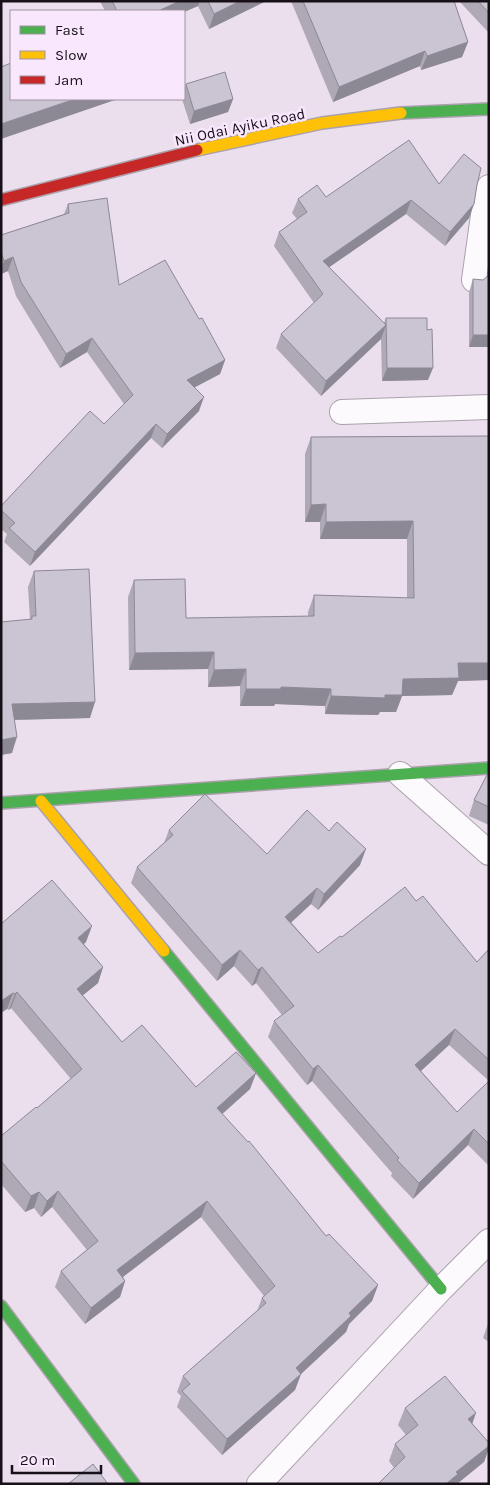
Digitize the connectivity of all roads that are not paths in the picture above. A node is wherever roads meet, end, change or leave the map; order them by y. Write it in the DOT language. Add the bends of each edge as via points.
graph roads {
  1 [pos="489,109"];
  2 [pos="489,186"];
  3 [pos="1,200"];
  4 [pos="474,280"];
  5 [pos="489,407"];
  6 [pos="342,412"];
  7 [pos="489,768"];
  8 [pos="400,774"];
  9 [pos="41,801"];
  10 [pos="1,803"];
  11 [pos="489,853"];
  12 [pos="489,1241"];
  13 [pos="441,1289"];
  14 [pos="1,1306"];
  15 [pos="134,1484"];
  16 [pos="259,1484"];
  1 -- 3 [label="street, Nii Odai Ayiku Road" via="368,116 253,137"];
  2 -- 4 [label="street"];
  5 -- 6 [label="street"];
  7 -- 8 [label="street"];
  8 -- 9 [label="street"];
  8 -- 11 [label="street"];
  9 -- 10 [label="street"];
  9 -- 13 [label="street"];
  12 -- 13 [label="street"];
  13 -- 16 [label="street"];
  14 -- 15 [label="street"];
}
